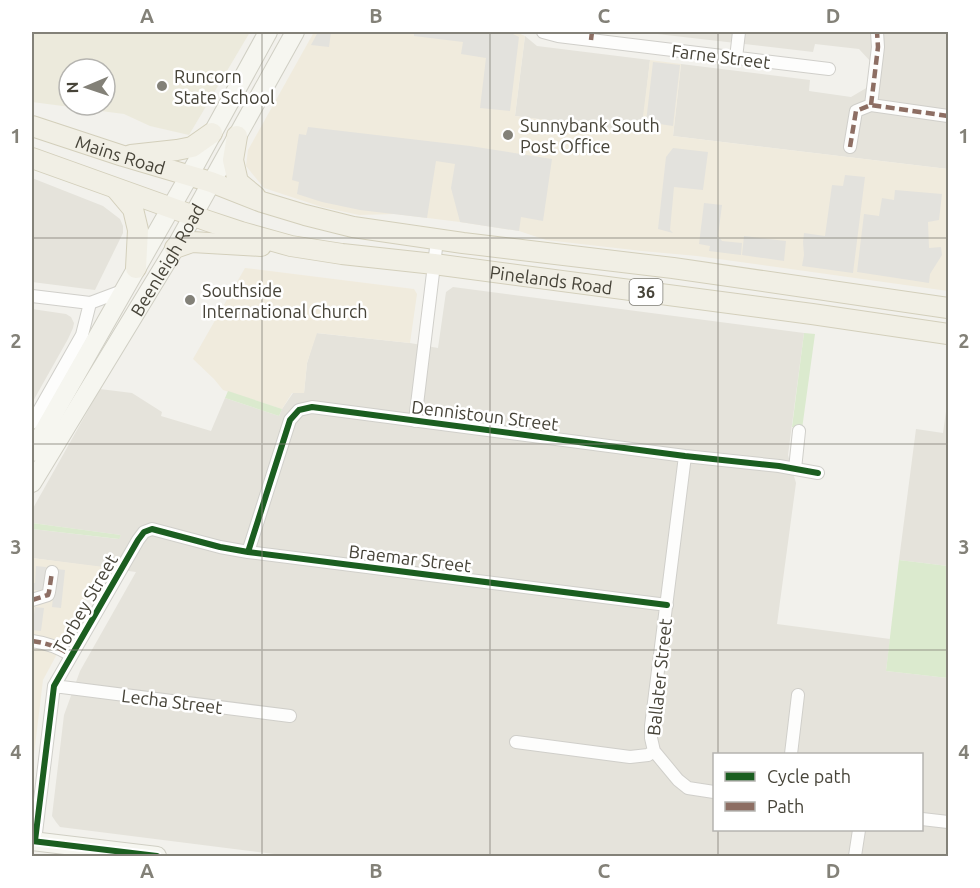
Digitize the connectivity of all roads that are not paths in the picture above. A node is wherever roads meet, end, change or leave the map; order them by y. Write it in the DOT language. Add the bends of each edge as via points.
graph roads {
  1 [pos="268,32"];
  2 [pos="295,32"];
  3 [pos="543,32"];
  4 [pos="739,32"];
  5 [pos="877,32"];
  6 [pos="592,36"];
  7 [pos="736,58"];
  8 [pos="829,69"];
  9 [pos="871,105"];
  10 [pos="948,116"];
  11 [pos="32,126"];
  12 [pos="213,133"];
  13 [pos="237,136"];
  14 [pos="850,147"];
  15 [pos="123,156"];
  16 [pos="32,158"];
  17 [pos="189,176"];
  18 [pos="211,183"];
  19 [pos="114,187"];
  20 [pos="261,201"];
  21 [pos="170,208"];
  22 [pos="193,216"];
  23 [pos="437,240"];
  24 [pos="291,246"];
  25 [pos="175,248"];
  26 [pos="434,264"];
  27 [pos="136,268"];
  28 [pos="122,291"];
  29 [pos="32,296"];
  30 [pos="90,303"];
  31 [pos="948,308"];
  32 [pos="948,334"];
  33 [pos="415,421"];
  34 [pos="32,423"];
  35 [pos="800,431"];
  36 [pos="32,452"];
  37 [pos="685,456"];
  38 [pos="795,469"];
  39 [pos="818,473"];
  40 [pos="32,483"];
  41 [pos="152,529"];
  42 [pos="248,552"];
  43 [pos="51,572"];
  44 [pos="32,600"];
  45 [pos="667,605"];
  46 [pos="32,641"];
  47 [pos="71,655"];
  48 [pos="54,686"];
  49 [pos="798,695"];
  50 [pos="290,716"];
  51 [pos="516,742"];
  52 [pos="654,751"];
  53 [pos="791,753"];
  54 [pos="713,792"];
  55 [pos="923,819"];
  56 [pos="948,822"];
  57 [pos="859,831"];
  58 [pos="33,841"];
  59 [pos="157,856"];
  60 [pos="855,856"];
  1 -- 12 [label="main road, Beenleigh Road"];
  2 -- 13 [label="main road, Beenleigh Road"];
  3 -- 6 [label="street, Farne Street"];
  4 -- 7 [label="street"];
  5 -- 9 [label="street"];
  6 -- 7 [label="street, Farne Street"];
  7 -- 8 [label="street, Farne Street"];
  9 -- 10 [label="street"];
  9 -- 14 [label="street" via="856,111"];
  11 -- 15 [label="main road, Mains Road / 36"];
  12 -- 15 [label="main road" via="192,147"];
  12 -- 17 [label="main road, Beenleigh Road"];
  13 -- 18 [label="main road, Beenleigh Road"];
  13 -- 20 [label="main road" via="233,160 238,182"];
  15 -- 17 [label="main road, Mains Road / 36"];
  16 -- 19 [label="main road, Mains Road / 36"];
  17 -- 18 [label="main road, Mains Road / 36"];
  17 -- 21 [label="main road, Beenleigh Road"];
  18 -- 20 [label="main road, Pinelands Road / 36"];
  18 -- 22 [label="main road, Beenleigh Road"];
  19 -- 21 [label="main road, Mains Road / 36"];
  19 -- 27 [label="main road" via="133,209 138,230"];
  20 -- 23 [label="main road, Pinelands Road / 36" via="353,227"];
  21 -- 22 [label="main road, Mains Road / 36"];
  21 -- 27 [label="main road, Beenleigh Road"];
  22 -- 24 [label="main road, Pinelands Road / 36"];
  22 -- 25 [label="main road, Beenleigh Road"];
  23 -- 26 [label="street"];
  23 -- 31 [label="main road, Pinelands Road / 36" via="673,268"];
  24 -- 25 [label="main road" via="192,242"];
  24 -- 26 [label="main road, Pinelands Road / 36"];
  25 -- 40 [label="main road, Beenleigh Road"];
  26 -- 32 [label="main road, Pinelands Road / 36"];
  26 -- 33 [label="street"];
  27 -- 28 [label="main road, Beenleigh Road"];
  28 -- 30 [label="street"];
  28 -- 36 [label="main road, Beenleigh Road"];
  29 -- 30 [label="street"];
  30 -- 34 [label="street" via="82,335"];
  33 -- 37 [label="street, Dennistoun Street"];
  33 -- 42 [label="street, Dennistoun Street" via="312,407 299,410 291,420"];
  35 -- 38 [label="street"];
  37 -- 38 [label="street, Dennistoun Street"];
  37 -- 45 [label="street, Ballater Street"];
  38 -- 39 [label="street, Dennistoun Street"];
  41 -- 42 [label="street, Braemar Street"];
  41 -- 47 [label="street, Torbey Street" via="138,540"];
  42 -- 45 [label="street, Braemar Street"];
  43 -- 44 [label="street" via="48,595"];
  45 -- 52 [label="street, Ballater Street" via="651,726"];
  46 -- 47 [label="street" via="56,646"];
  47 -- 48 [label="street, Torbey Street"];
  48 -- 50 [label="street, Lecha Street"];
  48 -- 58 [label="street, Torbey Street"];
  49 -- 53 [label="street"];
  51 -- 52 [label="street" via="630,757"];
  52 -- 54 [label="street, Ballater Street" via="688,788"];
  55 -- 56 [label="street"];
  57 -- 60 [label="street"];
  58 -- 59 [label="main road"];
}
